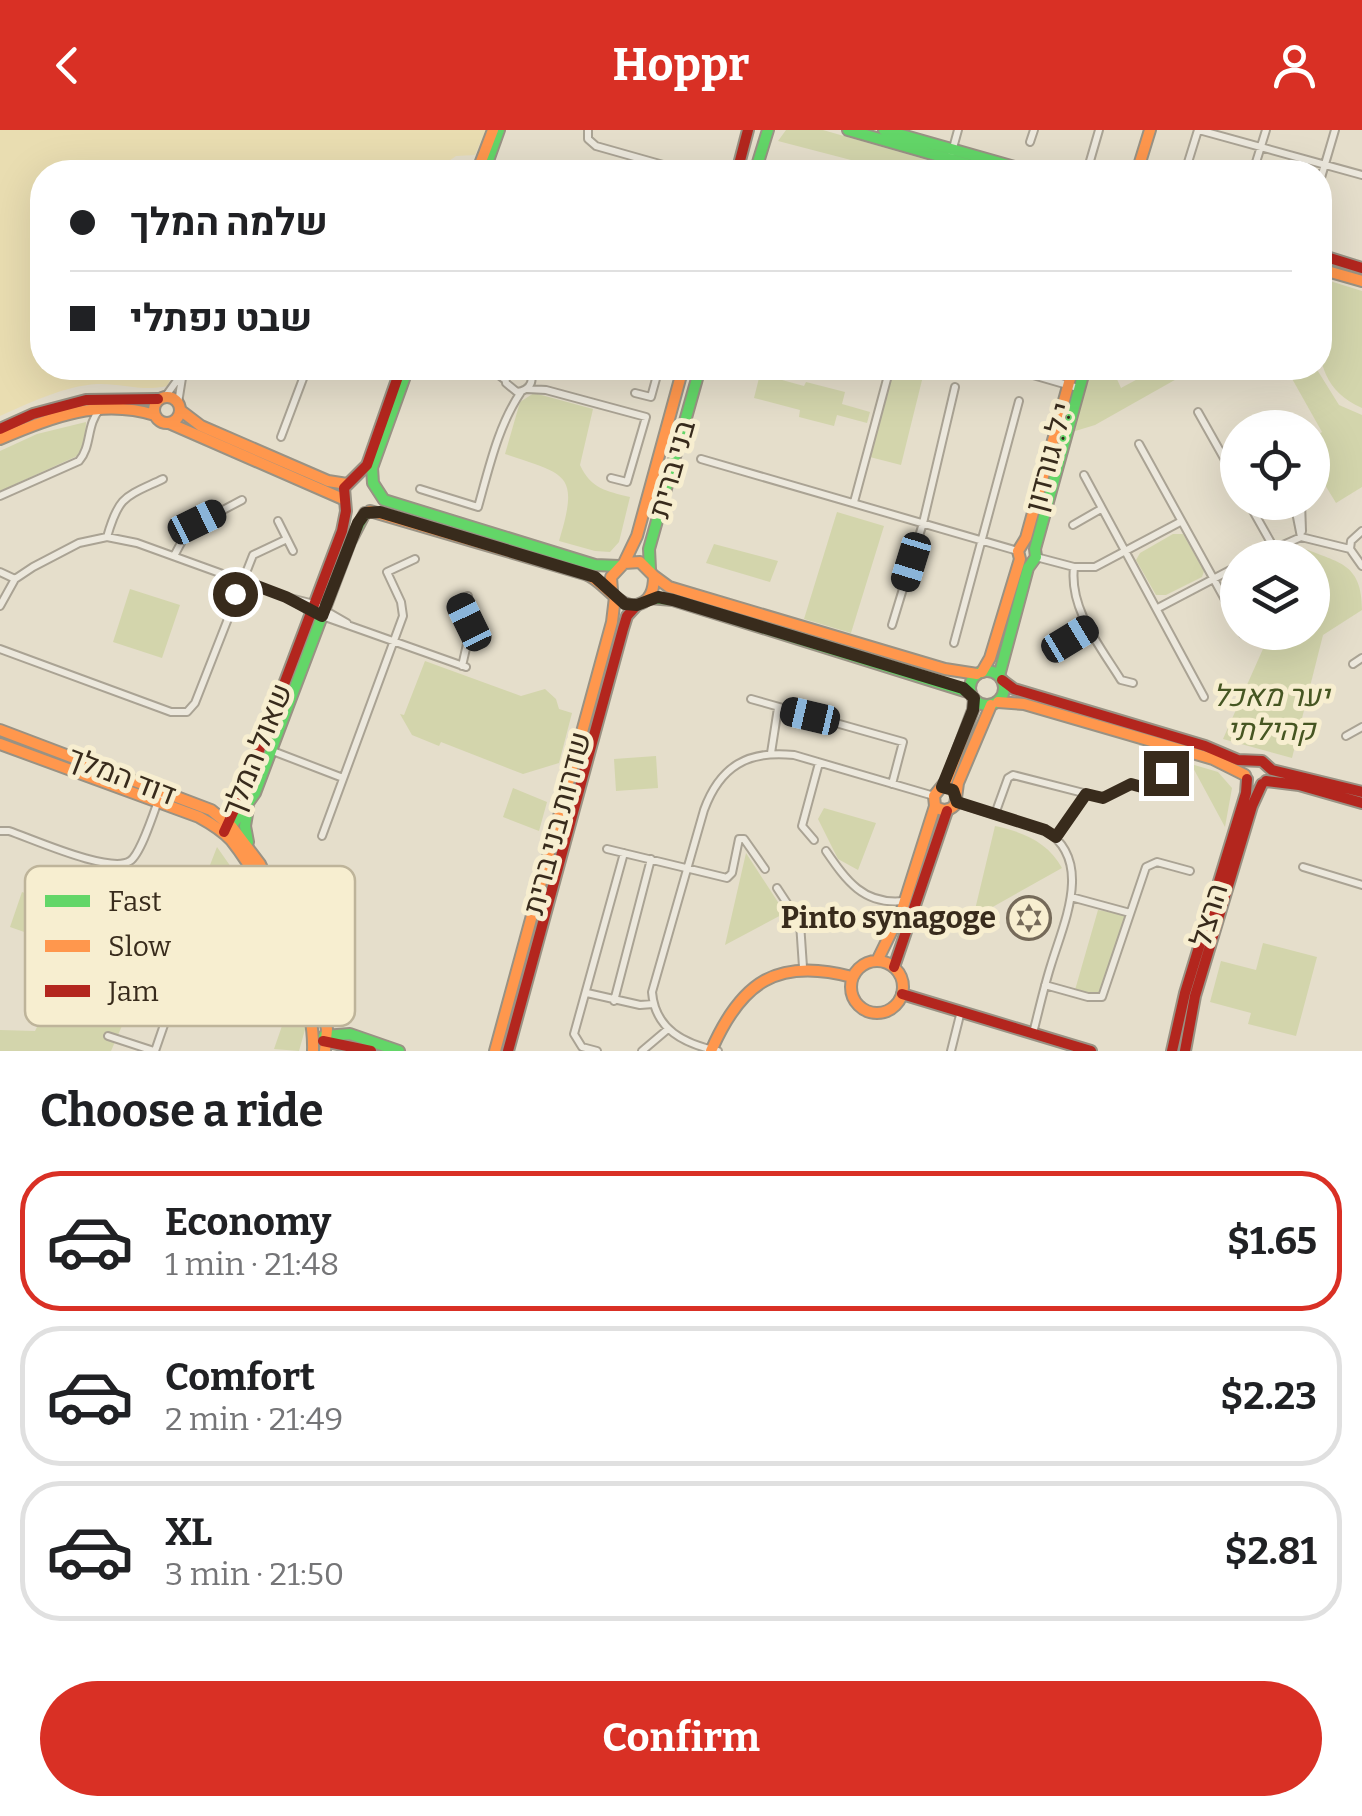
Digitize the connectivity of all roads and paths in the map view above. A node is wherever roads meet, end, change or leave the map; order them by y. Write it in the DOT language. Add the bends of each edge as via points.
graph roads {
  1 [pos="496,130"];
  2 [pos="588,130"];
  3 [pos="748,130"];
  4 [pos="768,130"];
  5 [pos="848,130"];
  6 [pos="884,130"];
  7 [pos="958,130"];
  8 [pos="1034,130"];
  9 [pos="1099,130"];
  10 [pos="1150,130"];
  11 [pos="1198,130"];
  12 [pos="1266,130"];
  13 [pos="1335,130"];
  14 [pos="1030,142"];
  15 [pos="1260,149"];
  16 [pos="951,155"];
  17 [pos="485,160"];
  18 [pos="646,160"];
  19 [pos="740,160"];
  20 [pos="759,160"];
  21 [pos="964,160"];
  22 [pos="975,160"];
  23 [pos="1090,160"];
  24 [pos="1141,160"];
  25 [pos="1189,160"];
  26 [pos="1257,160"];
  27 [pos="1301,160"];
  28 [pos="1326,160"];
  29 [pos="1332,168"];
  30 [pos="1362,175"];
  31 [pos="1332,259"];
  32 [pos="1362,268"];
  33 [pos="1332,272"];
  34 [pos="1362,281"];
  35 [pos="177,380"];
  36 [pos="183,380"];
  37 [pos="302,380"];
  38 [pos="399,380"];
  39 [pos="400,380"];
  40 [pos="503,380"];
  41 [pos="507,380"];
  42 [pos="531,380"];
  43 [pos="533,380"];
  44 [pos="655,380"];
  45 [pos="681,380"];
  46 [pos="697,380"];
  47 [pos="887,380"];
  48 [pos="1051,380"];
  49 [pos="1073,380"];
  50 [pos="1077,380"];
  51 [pos="506,383"];
  52 [pos="1073,386"];
  53 [pos="956,387"];
  54 [pos="524,390"];
  55 [pos="546,390"];
  56 [pos="635,394"];
  57 [pos="162,398"];
  58 [pos="1019,401"];
  59 [pos="179,407"];
  60 [pos="100,409"];
  61 [pos="510,409"];
  62 [pos="1198,412"];
  63 [pos="155,415"];
  64 [pos="169,422"];
  65 [pos="0,429"];
  66 [pos="281,437"];
  67 [pos="0,439"];
  68 [pos="1139,444"];
  69 [pos="1220,451"];
  70 [pos="701,459"];
  71 [pos="1084,475"];
  72 [pos="611,478"];
  73 [pos="163,479"];
  74 [pos="350,481"];
  75 [pos="376,488"];
  76 [pos="420,489"];
  77 [pos="0,496"];
  78 [pos="242,500"];
  79 [pos="344,502"];
  80 [pos="854,502"];
  81 [pos="1101,508"];
  82 [pos="368,512"];
  83 [pos="1300,520"];
  84 [pos="278,521"];
  85 [pos="923,522"];
  86 [pos="1180,522"];
  87 [pos="1073,525"];
  88 [pos="1362,532"];
  89 [pos="108,537"];
  90 [pos="288,538"];
  91 [pos="1301,538"];
  92 [pos="983,540"];
  93 [pos="1296,540"];
  94 [pos="1350,549"];
  95 [pos="293,551"];
  96 [pos="1027,554"];
  97 [pos="1125,554"];
  98 [pos="174,556"];
  99 [pos="415,559"];
  100 [pos="622,564"];
  101 [pos="1362,566"];
  102 [pos="1074,568"];
  103 [pos="0,572"];
  104 [pos="652,574"];
  105 [pos="1220,575"];
  106 [pos="1214,578"];
  107 [pos="16,579"];
  108 [pos="241,580"];
  109 [pos="1220,589"];
  110 [pos="613,594"];
  111 [pos="468,596"];
  112 [pos="649,598"];
  113 [pos="637,605"];
  114 [pos="0,606"];
  115 [pos="1158,608"];
  116 [pos="318,610"];
  117 [pos="892,625"];
  118 [pos="1089,628"];
  119 [pos="395,640"];
  120 [pos="954,643"];
  121 [pos="0,649"];
  122 [pos="1050,650"];
  123 [pos="1362,658"];
  124 [pos="1353,664"];
  125 [pos="979,673"];
  126 [pos="1001,678"];
  127 [pos="1133,683"];
  128 [pos="972,696"];
  129 [pos="1204,697"];
  130 [pos="751,699"];
  131 [pos="994,703"];
  132 [pos="778,708"];
  133 [pos="1362,727"];
  134 [pos="0,730"];
  135 [pos="1346,736"];
  136 [pos="0,744"];
  137 [pos="266,749"];
  138 [pos="772,753"];
  139 [pos="1250,762"];
  140 [pos="820,764"];
  141 [pos="1269,768"];
  142 [pos="1166,773"];
  143 [pos="1246,777"];
  144 [pos="344,778"];
  145 [pos="1264,782"];
  146 [pos="892,784"];
  147 [pos="162,790"];
  148 [pos="1362,792"];
  149 [pos="1086,794"];
  150 [pos="937,796"];
  151 [pos="157,802"];
  152 [pos="953,802"];
  153 [pos="244,803"];
  154 [pos="1362,803"];
  155 [pos="210,810"];
  156 [pos="995,814"];
  157 [pos="228,827"];
  158 [pos="0,831"];
  159 [pos="322,836"];
  160 [pos="1056,837"];
  161 [pos="814,840"];
  162 [pos="250,848"];
  163 [pos="608,848"];
  164 [pos="826,850"];
  165 [pos="624,853"];
  166 [pos="651,859"];
  167 [pos="248,866"];
  168 [pos="259,866"];
  169 [pos="685,868"];
  170 [pos="1302,868"];
  171 [pos="764,869"];
  172 [pos="1190,871"];
  173 [pos="1362,885"];
  174 [pos="777,888"];
  175 [pos="1071,897"];
  176 [pos="901,907"];
  177 [pos="1130,913"];
  178 [pos="878,961"];
  179 [pos="802,967"];
  180 [pos="894,967"];
  181 [pos="852,977"];
  182 [pos="1045,985"];
  183 [pos="587,992"];
  184 [pos="902,994"];
  185 [pos="614,1000"];
  186 [pos="653,1004"];
  187 [pos="961,1012"];
  188 [pos="163,1026"];
  189 [pos="334,1026"];
  190 [pos="668,1029"];
  191 [pos="1034,1033"];
  192 [pos="108,1036"];
  193 [pos="351,1040"];
  194 [pos="326,1044"];
  195 [pos="495,1050"];
  196 [pos="714,1050"];
  197 [pos="154,1051"];
  198 [pos="314,1051"];
  199 [pos="372,1051"];
  200 [pos="399,1051"];
  201 [pos="508,1051"];
  202 [pos="598,1051"];
  203 [pos="642,1051"];
  204 [pos="951,1051"];
  205 [pos="1091,1051"];
  206 [pos="1172,1051"];
  207 [pos="1185,1051"];
  1 -- 17 [label="main road"];
  2 -- 18 [label="street" via="596,146"];
  3 -- 19 [label="main road"];
  4 -- 20 [label="main road"];
  5 -- 16 [label="main road"];
  6 -- 16 [label="main road"];
  7 -- 16 [label="street"];
  8 -- 14 [label="street"];
  9 -- 23 [label="street"];
  10 -- 24 [label="main road"];
  11 -- 15 [label="street"];
  11 -- 25 [label="street"];
  12 -- 15 [label="street"];
  13 -- 28 [label="street"];
  15 -- 26 [label="street"];
  15 -- 27 [label="street"];
  16 -- 21 [label="main road"];
  16 -- 22 [label="main road"];
  29 -- 30 [label="street"];
  31 -- 32 [label="main road"];
  33 -- 34 [label="main road"];
  35 -- 57 [label="street"];
  36 -- 59 [label="street"];
  37 -- 66 [label="street"];
  38 -- 74 [label="main road" via="367,466"];
  39 -- 75 [label="main road" via="372,468"];
  40 -- 51 [label="street"];
  41 -- 51 [label="street"];
  42 -- 54 [label="street"];
  43 -- 55 [label="street"];
  44 -- 56 [label="street" via="650,397"];
  45 -- 100 [label="main road, בני ברית" via="637,536"];
  46 -- 104 [label="main road, בני ברית" via="649,549"];
  47 -- 80 [label="street"];
  48 -- 52 [label="street"];
  49 -- 52 [label="main road, י.ל. גורדון"];
  50 -- 52 [label="main road"];
  51 -- 54 [label="street"];
  51 -- 61 [label="street"];
  52 -- 96 [label="main road, י.ל. גורדון"];
  53 -- 85 [label="street"];
  54 -- 55 [label="street"];
  54 -- 61 [label="street"];
  55 -- 72 [label="street" via="646,416 627,482"];
  57 -- 59 [label="main road"];
  57 -- 63 [label="main road"];
  57 -- 65 [label="main road" via="86,400"];
  58 -- 92 [label="street"];
  59 -- 64 [label="main road"];
  59 -- 74 [label="main road" via="201,426 328,481"];
  60 -- 63 [label="main road"];
  60 -- 67 [label="main road" via="58,416"];
  60 -- 77 [label="street" via="79,461"];
  61 -- 76 [label="street" via="478,507"];
  62 -- 69 [label="street"];
  63 -- 64 [label="main road"];
  64 -- 79 [label="main road"];
  68 -- 86 [label="street"];
  70 -- 80 [label="street"];
  71 -- 81 [label="street"];
  73 -- 89 [label="street" via="116,507"];
  74 -- 75 [label="main road" via="364,478"];
  74 -- 79 [label="main road"];
  75 -- 82 [label="main road" via="377,504"];
  75 -- 100 [label="main road" via="396,506 595,565"];
  78 -- 98 [label="street" via="189,528"];
  79 -- 82 [label="main road" via="354,512"];
  79 -- 116 [label="main road, שאול המלך" via="342,532"];
  80 -- 85 [label="street"];
  81 -- 87 [label="street"];
  81 -- 97 [label="street"];
  82 -- 110 [label="main road" via="595,577"];
  82 -- 116 [label="main road, שאול המלך"];
  83 -- 91 [label="street"];
  84 -- 90 [label="street"];
  85 -- 92 [label="street"];
  85 -- 117 [label="street"];
  86 -- 97 [label="street"];
  86 -- 106 [label="street"];
  88 -- 94 [label="street"];
  89 -- 98 [label="street"];
  89 -- 107 [label="street" via="79,543"];
  90 -- 95 [label="street"];
  90 -- 108 [label="street" via="253,555"];
  91 -- 93 [label="street"];
  91 -- 94 [label="street"];
  92 -- 96 [label="street"];
  92 -- 120 [label="street"];
  94 -- 101 [label="street"];
  96 -- 102 [label="street"];
  96 -- 125 [label="main road, י.ל. גורדון"];
  96 -- 126 [label="main road, י.ל. גורדון"];
  97 -- 102 [label="street"];
  97 -- 115 [label="street"];
  98 -- 108 [label="street"];
  99 -- 119 [label="street" via="387,572 403,610"];
  100 -- 104 [label="main road" via="640,562"];
  100 -- 110 [label="main road" via="611,577"];
  102 -- 118 [label="street" via="1074,593"];
  103 -- 107 [label="street"];
  104 -- 112 [label="main road"];
  104 -- 125 [label="main road" via="669,587 945,669"];
  105 -- 106 [label="street"];
  106 -- 109 [label="street"];
  106 -- 115 [label="street"];
  107 -- 114 [label="street"];
  108 -- 116 [label="street"];
  108 -- 121 [label="street" via="187,712"];
  110 -- 113 [label="main road"];
  110 -- 195 [label="main road, שדרות בני ברית" via="605,647"];
  111 -- 119 [label="street" via="458,600 470,630 464,666"];
  112 -- 113 [label="main road"];
  112 -- 128 [label="main road" via="673,600"];
  113 -- 201 [label="main road, שדרות בני ברית" via="623,629"];
  115 -- 129 [label="street"];
  116 -- 119 [label="street"];
  116 -- 137 [label="main road, שאול המלך"];
  118 -- 122 [label="street"];
  118 -- 127 [label="street" via="1120,680"];
  119 -- 144 [label="street"];
  123 -- 124 [label="street"];
  125 -- 126 [label="main road"];
  125 -- 128 [label="main road"];
  126 -- 131 [label="main road" via="1004,689"];
  126 -- 139 [label="main road" via="1014,689"];
  128 -- 131 [label="main road"];
  128 -- 150 [label="main road" via="973,710"];
  130 -- 132 [label="street"];
  131 -- 143 [label="main road" via="1024,704 1213,759"];
  131 -- 152 [label="main road"];
  132 -- 138 [label="street"];
  132 -- 146 [label="street" via="903,742"];
  133 -- 135 [label="street"];
  134 -- 147 [label="main road, דוד המלך"];
  136 -- 151 [label="main road, דוד המלך"];
  137 -- 144 [label="street"];
  137 -- 153 [label="main road, שאול המלך"];
  138 -- 140 [label="street"];
  138 -- 169 [label="street" via="733,766 711,792"];
  139 -- 141 [label="main road"];
  139 -- 143 [label="main road"];
  140 -- 146 [label="street"];
  140 -- 161 [label="street" via="802,826"];
  141 -- 145 [label="main road"];
  141 -- 148 [label="main road"];
  142 -- 149 [label="street" via="1160,792 1131,784 1103,798"];
  143 -- 145 [label="main road" via="1252,784"];
  143 -- 206 [label="main road, הרצל"];
  144 -- 159 [label="street"];
  145 -- 154 [label="main road"];
  145 -- 207 [label="main road" via="1195,996"];
  146 -- 150 [label="street"];
  147 -- 151 [label="street"];
  147 -- 155 [label="main road, דוד המלך"];
  149 -- 156 [label="street" via="1013,775"];
  149 -- 160 [label="street"];
  150 -- 152 [label="main road"];
  150 -- 152 [label="main road"];
  150 -- 176 [label="main road"];
  151 -- 157 [label="main road, דוד המלך"];
  151 -- 158 [label="street" via="134,857 122,864"];
  152 -- 156 [label="street"];
  152 -- 180 [label="main road"];
  153 -- 155 [label="main road"];
  153 -- 157 [label="main road, שאול המלך"];
  153 -- 162 [label="main road"];
  155 -- 157 [label="main road, דוד המלך"];
  156 -- 160 [label="street"];
  157 -- 162 [label="main road, דוד המלך"];
  157 -- 167 [label="main road, דוד המלך"];
  160 -- 175 [label="street" via="1071,866"];
  162 -- 168 [label="main road, דוד המלך"];
  163 -- 165 [label="street"];
  164 -- 176 [label="street" via="851,888"];
  165 -- 166 [label="street"];
  165 -- 183 [label="street"];
  166 -- 169 [label="street"];
  166 -- 185 [label="street"];
  169 -- 171 [label="street" via="727,878 744,839"];
  169 -- 186 [label="street"];
  170 -- 173 [label="street"];
  172 -- 177 [label="street" via="1157,862 1146,867"];
  174 -- 179 [label="street" via="800,923"];
  175 -- 177 [label="street"];
  175 -- 182 [label="street"];
  176 -- 178 [label="main road"];
  177 -- 182 [label="street" via="1102,996"];
  178 -- 180 [label="main road"];
  178 -- 181 [label="main road"];
  179 -- 181 [label="main road"];
  179 -- 196 [label="main road" via="761,982 737,1000"];
  180 -- 184 [label="main road"];
  181 -- 184 [label="main road" via="856,1004 871,1013 894,1008"];
  182 -- 191 [label="street"];
  183 -- 185 [label="street"];
  183 -- 202 [label="street" via="574,1034 582,1047"];
  184 -- 187 [label="main road"];
  185 -- 186 [label="street"];
  186 -- 190 [label="street"];
  187 -- 191 [label="main road"];
  187 -- 204 [label="street"];
  188 -- 197 [label="street"];
  189 -- 193 [label="main road"];
  190 -- 196 [label="street"];
  190 -- 203 [label="street"];
  191 -- 205 [label="main road"];
  192 -- 197 [label="street"];
  193 -- 194 [label="main road"];
  193 -- 194 [label="main road"];
  193 -- 199 [label="main road"];
  193 -- 200 [label="main road"];
  194 -- 198 [label="main road, דוד המלך"];
}
